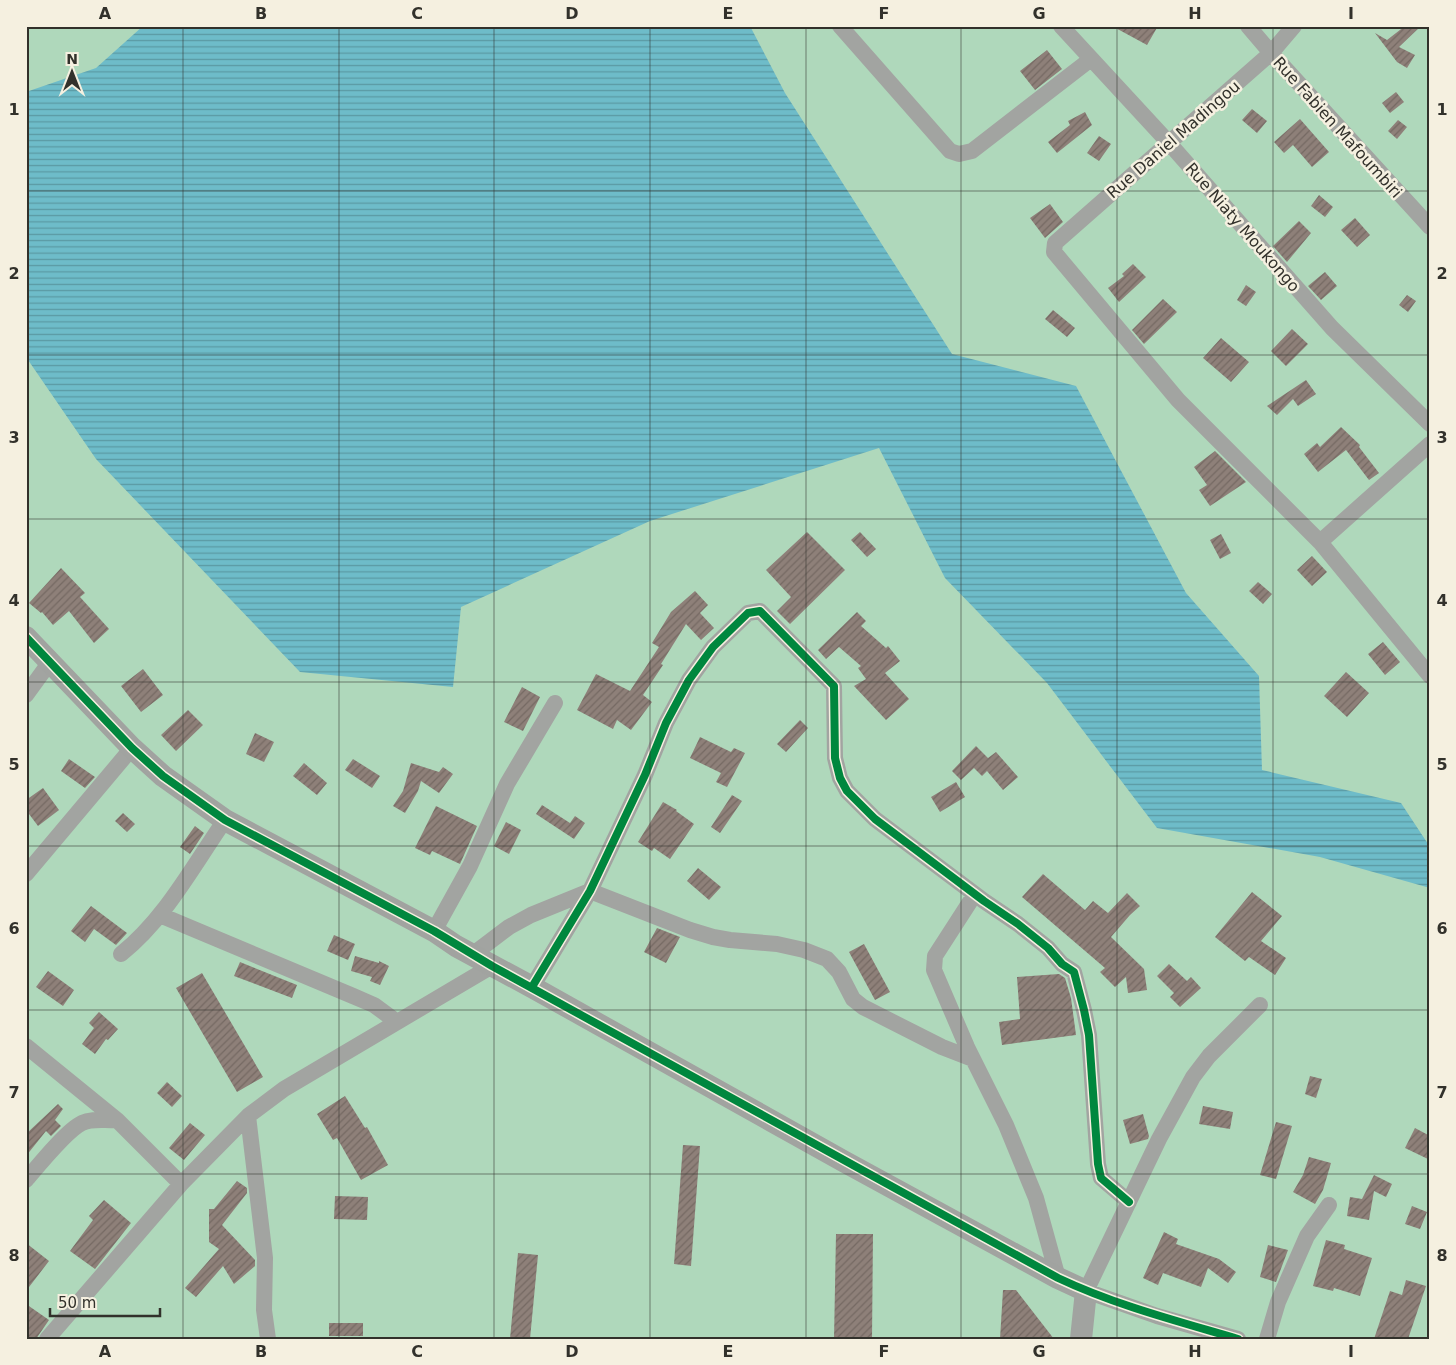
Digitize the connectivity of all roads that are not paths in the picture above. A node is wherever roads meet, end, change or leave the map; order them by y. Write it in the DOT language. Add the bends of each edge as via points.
graph roads {
  1 [pos="840,26"];
  2 [pos="1060,26"];
  3 [pos="1248,26"];
  4 [pos="1294,26"];
  5 [pos="1271,54"];
  6 [pos="1090,59"];
  7 [pos="1169,143"];
  8 [pos="1430,227"];
  9 [pos="1430,424"];
  10 [pos="1430,444"];
  11 [pos="1320,542"];
  12 [pos="26,637"];
  13 [pos="50,662"];
  14 [pos="1430,676"];
  15 [pos="26,695"];
  16 [pos="555,703"];
  17 [pos="132,748"];
  18 [pos="225,820"];
  19 [pos="26,874"];
  20 [pos="590,891"];
  21 [pos="975,894"];
  22 [pos="160,914"];
  23 [pos="434,932"];
  24 [pos="121,954"];
  25 [pos="472,955"];
  26 [pos="492,966"];
  27 [pos="532,987"];
  28 [pos="1260,1005"];
  29 [pos="397,1022"];
  30 [pos="26,1046"];
  31 [pos="973,1059"];
  32 [pos="248,1116"];
  33 [pos="117,1120"];
  34 [pos="26,1180"];
  35 [pos="181,1184"];
  36 [pos="1129,1202"];
  37 [pos="1328,1205"];
  38 [pos="1058,1278"];
  39 [pos="1086,1291"];
  40 [pos="53,1335"];
  41 [pos="268,1339"];
  42 [pos="1081,1339"];
  43 [pos="1238,1339"];
  44 [pos="1267,1339"];
  1 -- 6 [label="street" via="950,151 959,154 972,151"];
  2 -- 6 [label="street, Rue Niaty Moukongo"];
  3 -- 5 [label="street, Rue Fabien Mafoumbiri"];
  4 -- 5 [label="street, Rue Daniel Madingou"];
  5 -- 7 [label="street, Rue Daniel Madingou"];
  5 -- 8 [label="street, Rue Fabien Mafoumbiri"];
  6 -- 7 [label="street, Rue Niaty Moukongo"];
  7 -- 9 [label="street, Rue Niaty Moukongo" via="1332,328"];
  7 -- 11 [label="street, Rue Daniel Madingou" via="1055,243 1054,252 1178,400"];
  10 -- 11 [label="street"];
  11 -- 14 [label="street"];
  12 -- 13 [label="street"];
  13 -- 15 [label="street"];
  13 -- 17 [label="street"];
  16 -- 23 [label="street" via="507,784 470,866"];
  17 -- 18 [label="street" via="163,776"];
  17 -- 19 [label="street"];
  18 -- 22 [label="street"];
  18 -- 23 [label="street"];
  20 -- 21 [label="street" via="666,723 689,680 720,640 748,613 760,611 834,686 835,758 847,791 876,819"];
  20 -- 25 [label="street" via="530,914"];
  20 -- 27 [label="street"];
  20 -- 31 [label="street" via="713,937 777,944 827,959 839,972 853,999 863,1007"];
  21 -- 31 [label="street" via="935,956 934,970"];
  21 -- 36 [label="street" via="1018,924 1074,972 1089,1035 1101,1178"];
  22 -- 24 [label="street"];
  22 -- 29 [label="street" via="354,996"];
  23 -- 25 [label="street"];
  25 -- 26 [label="street"];
  26 -- 27 [label="street"];
  26 -- 29 [label="street"];
  27 -- 38 [label="street"];
  28 -- 36 [label="street" via="1209,1056 1193,1077"];
  29 -- 32 [label="street" via="284,1089"];
  30 -- 33 [label="street"];
  31 -- 38 [label="street" via="1006,1125 1036,1198"];
  32 -- 35 [label="street"];
  32 -- 41 [label="street" via="265,1258 264,1310"];
  33 -- 34 [label="street" via="81,1123"];
  33 -- 35 [label="street"];
  35 -- 40 [label="street"];
  36 -- 39 [label="street"];
  37 -- 44 [label="street" via="1307,1236 1278,1302"];
  38 -- 39 [label="street"];
  39 -- 42 [label="street"];
  39 -- 43 [label="street"];
}
